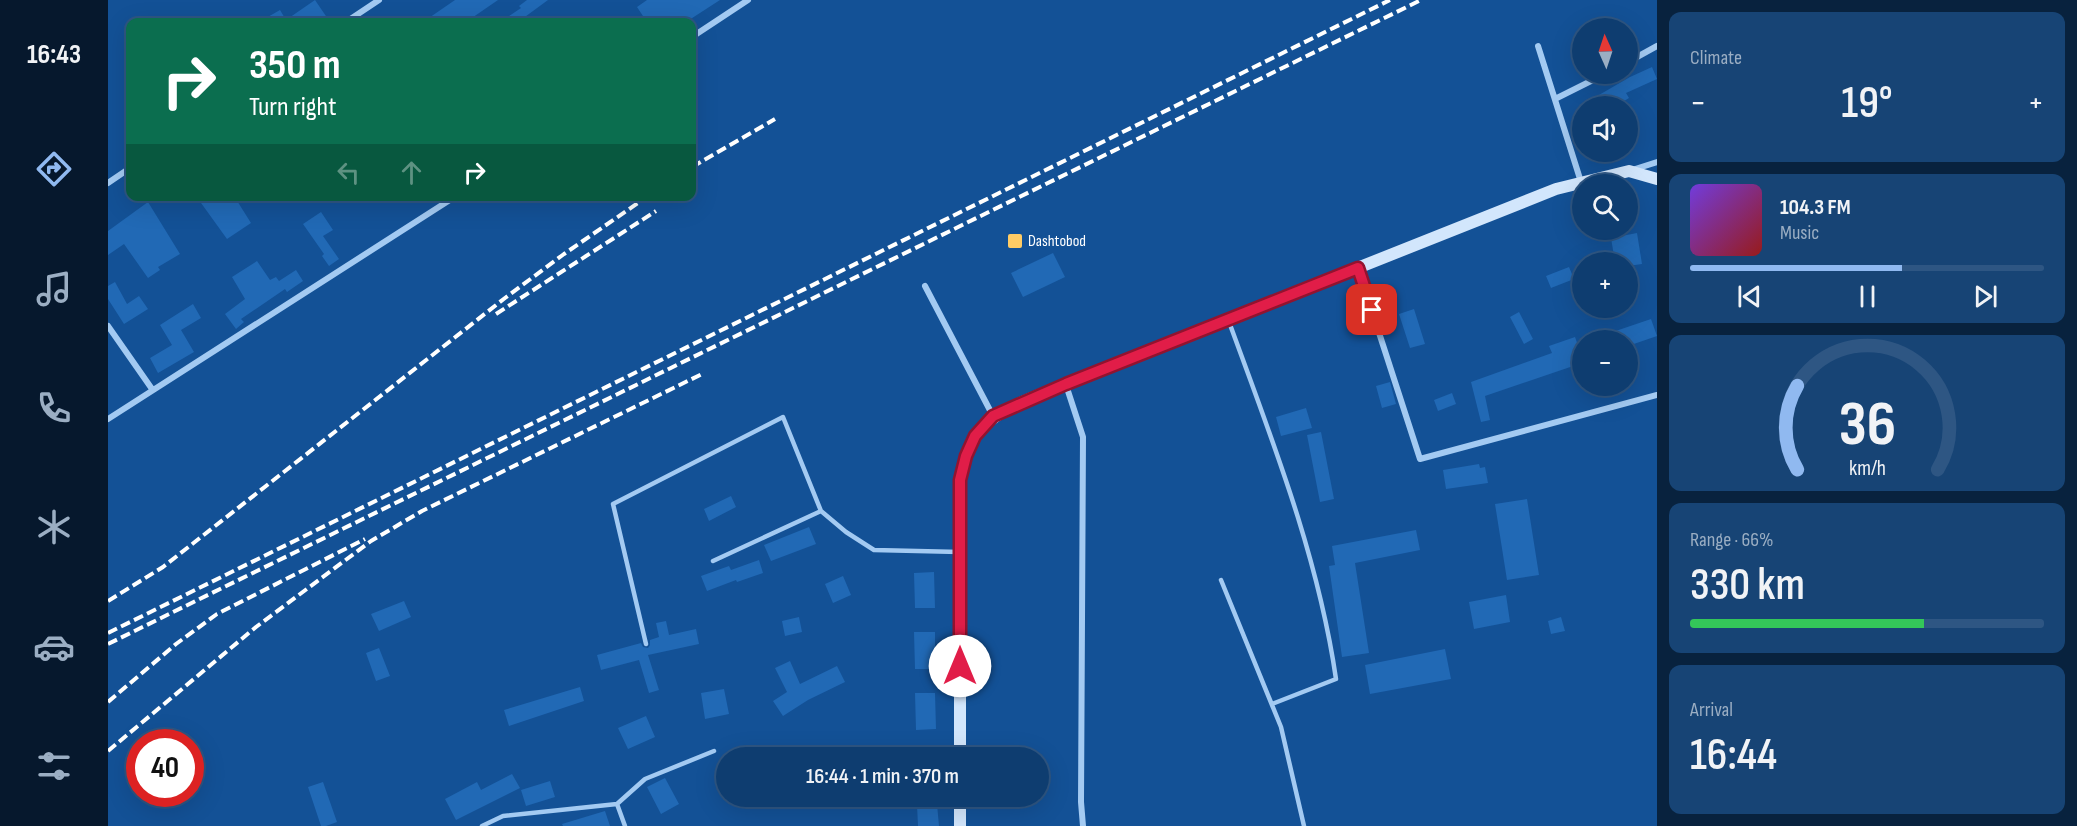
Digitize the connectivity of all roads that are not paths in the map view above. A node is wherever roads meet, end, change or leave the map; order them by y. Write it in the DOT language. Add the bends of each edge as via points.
graph roads {
  1 [pos="379,0"];
  2 [pos="748,0"];
  3 [pos="352,18"];
  4 [pos="696,34"];
  5 [pos="1538,46"];
  6 [pos="1657,46"];
  7 [pos="1638,56"];
  8 [pos="1585,84"];
  9 [pos="1555,99"];
  10 [pos="1657,162"];
  11 [pos="126,171"];
  12 [pos="1629,171"];
  13 [pos="1578,174"];
  14 [pos="1617,174"];
  15 [pos="1657,180"];
  16 [pos="108,183"];
  17 [pos="1572,185"];
  18 [pos="448,201"];
  19 [pos="1358,268"];
  20 [pos="925,286"];
  21 [pos="1228,320"];
  22 [pos="108,326"];
  23 [pos="1066,384"];
  24 [pos="152,389"];
  25 [pos="1657,395"];
  26 [pos="993,416"];
  27 [pos="108,419"];
  28 [pos="821,511"];
  29 [pos="960,552"];
  30 [pos="713,561"];
  31 [pos="1221,580"];
  32 [pos="646,644"];
  33 [pos="1272,704"];
  34 [pos="960,747"];
  35 [pos="714,751"];
  36 [pos="617,804"];
  37 [pos="960,807"];
  38 [pos="482,826"];
  39 [pos="625,826"];
  40 [pos="960,826"];
  41 [pos="1083,826"];
  42 [pos="1304,826"];
  1 -- 3 [label="street"];
  2 -- 4 [label="street"];
  5 -- 9 [label="street"];
  6 -- 7 [label="street"];
  8 -- 9 [label="street"];
  9 -- 13 [label="street"];
  10 -- 12 [label="street"];
  11 -- 16 [label="street"];
  12 -- 14 [label="street"];
  12 -- 15 [label="street"];
  17 -- 19 [label="street"];
  18 -- 24 [label="street"];
  19 -- 21 [label="street"];
  19 -- 25 [label="street" via="1420,459"];
  20 -- 26 [label="street"];
  21 -- 23 [label="street"];
  21 -- 33 [label="lane" via="1288,483 1329,632 1336,679"];
  22 -- 24 [label="street"];
  23 -- 26 [label="street"];
  23 -- 41 [label="street" via="1083,437"];
  24 -- 27 [label="street"];
  26 -- 29 [label="street" via="975,436 960,480"];
  28 -- 29 [label="lane" via="874,550"];
  28 -- 30 [label="lane"];
  28 -- 32 [label="lane" via="783,417 613,504"];
  29 -- 34 [label="street"];
  31 -- 33 [label="lane"];
  33 -- 42 [label="lane"];
  35 -- 36 [label="lane" via="645,779"];
  36 -- 38 [label="lane" via="503,816"];
  36 -- 39 [label="lane"];
  37 -- 40 [label="street"];
}
